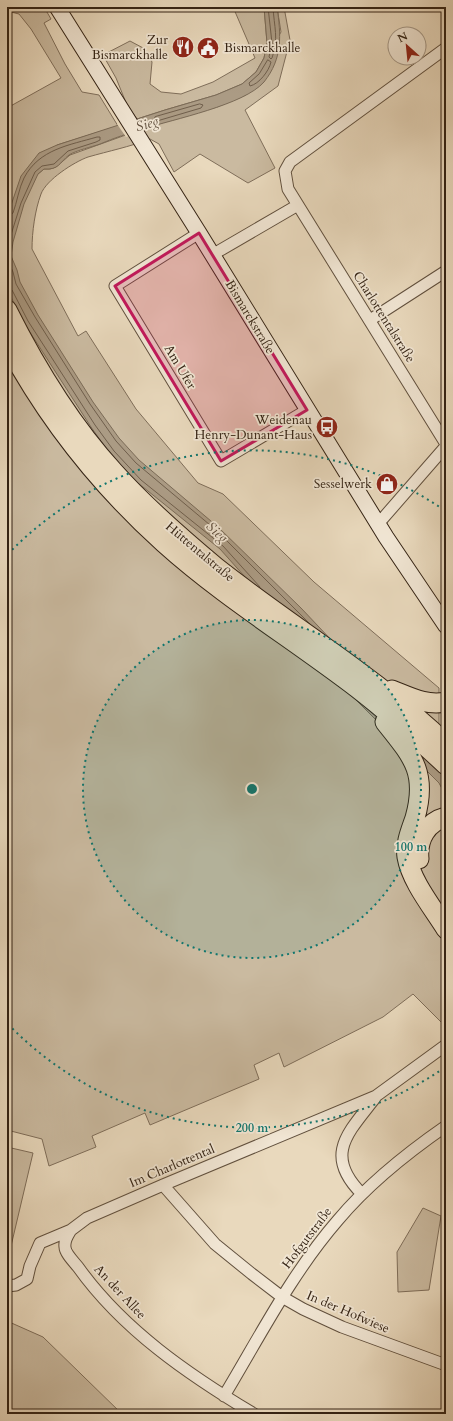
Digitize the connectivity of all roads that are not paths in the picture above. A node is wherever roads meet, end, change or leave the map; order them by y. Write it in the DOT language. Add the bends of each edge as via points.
graph roads {
  1 [pos="57,7"];
  2 [pos="446,48"];
  3 [pos="298,204"];
  4 [pos="199,233"];
  5 [pos="212,255"];
  6 [pos="446,271"];
  7 [pos="7,310"];
  8 [pos="370,320"];
  9 [pos="7,343"];
  10 [pos="307,410"];
  11 [pos="446,445"];
  12 [pos="378,524"];
  13 [pos="446,626"];
  14 [pos="364,685"];
  15 [pos="446,702"];
  16 [pos="446,744"];
  17 [pos="446,765"];
  18 [pos="446,817"];
  19 [pos="421,823"];
  20 [pos="446,908"];
  21 [pos="446,929"];
  22 [pos="446,1045"];
  23 [pos="376,1096"];
  24 [pos="446,1126"];
  25 [pos="163,1185"];
  26 [pos="362,1194"];
  27 [pos="71,1230"];
  28 [pos="7,1286"];
  29 [pos="282,1297"];
  30 [pos="446,1365"];
  31 [pos="224,1396"];
  32 [pos="254,1414"];
  1 -- 4 [label="street, Bismarckstraße"];
  2 -- 3 [label="street, Charlottentalstraße" via="290,162 285,171 288,189"];
  3 -- 5 [label="street"];
  3 -- 8 [label="street, Charlottentalstraße"];
  4 -- 5 [label="street, Bismarckstraße"];
  4 -- 10 [label="street, Am Ufer" via="115,286 221,461"];
  5 -- 10 [label="street, Bismarckstraße"];
  6 -- 8 [label="street"];
  7 -- 14 [label="highway, Hüttentalstraße" via="65,410 114,472 175,532"];
  8 -- 11 [label="street, Charlottentalstraße"];
  9 -- 14 [label="highway, Hüttentalstraße" via="37,395 70,441 104,482 164,544 209,580"];
  10 -- 12 [label="street, Bismarckstraße"];
  11 -- 12 [label="street"];
  12 -- 13 [label="street, Bismarckstraße"];
  14 -- 15 [label="highway" via="420,702"];
  14 -- 16 [label="highway, Hüttentalstraße" via="402,705"];
  14 -- 17 [label="highway, Hüttentalstraße"];
  14 -- 19 [label="highway" via="417,768"];
  18 -- 19 [label="highway" via="434,823"];
  19 -- 20 [label="highway" via="420,862 427,879"];
  19 -- 21 [label="highway" via="407,847 409,866 418,886"];
  22 -- 23 [label="street, Im Charlottental"];
  23 -- 25 [label="street, Im Charlottental"];
  23 -- 26 [label="street, Im Charlottental" via="344,1139 342,1159 346,1172 352,1184"];
  24 -- 26 [label="street, Hofgutstraße" via="416,1147"];
  25 -- 27 [label="street, Im Charlottental" via="87,1218"];
  25 -- 29 [label="street, In der Hofwiese" via="215,1244"];
  26 -- 29 [label="street, Hofgutstraße" via="318,1244"];
  27 -- 28 [label="street" via="40,1243 27,1279 16,1285"];
  27 -- 31 [label="street, An der Allee" via="65,1248 89,1283 144,1337 181,1367"];
  29 -- 30 [label="street, In der Hofwiese" via="342,1327"];
  29 -- 31 [label="street, Hofgutstraße"];
  31 -- 32 [label="street, An der Allee"];
}
